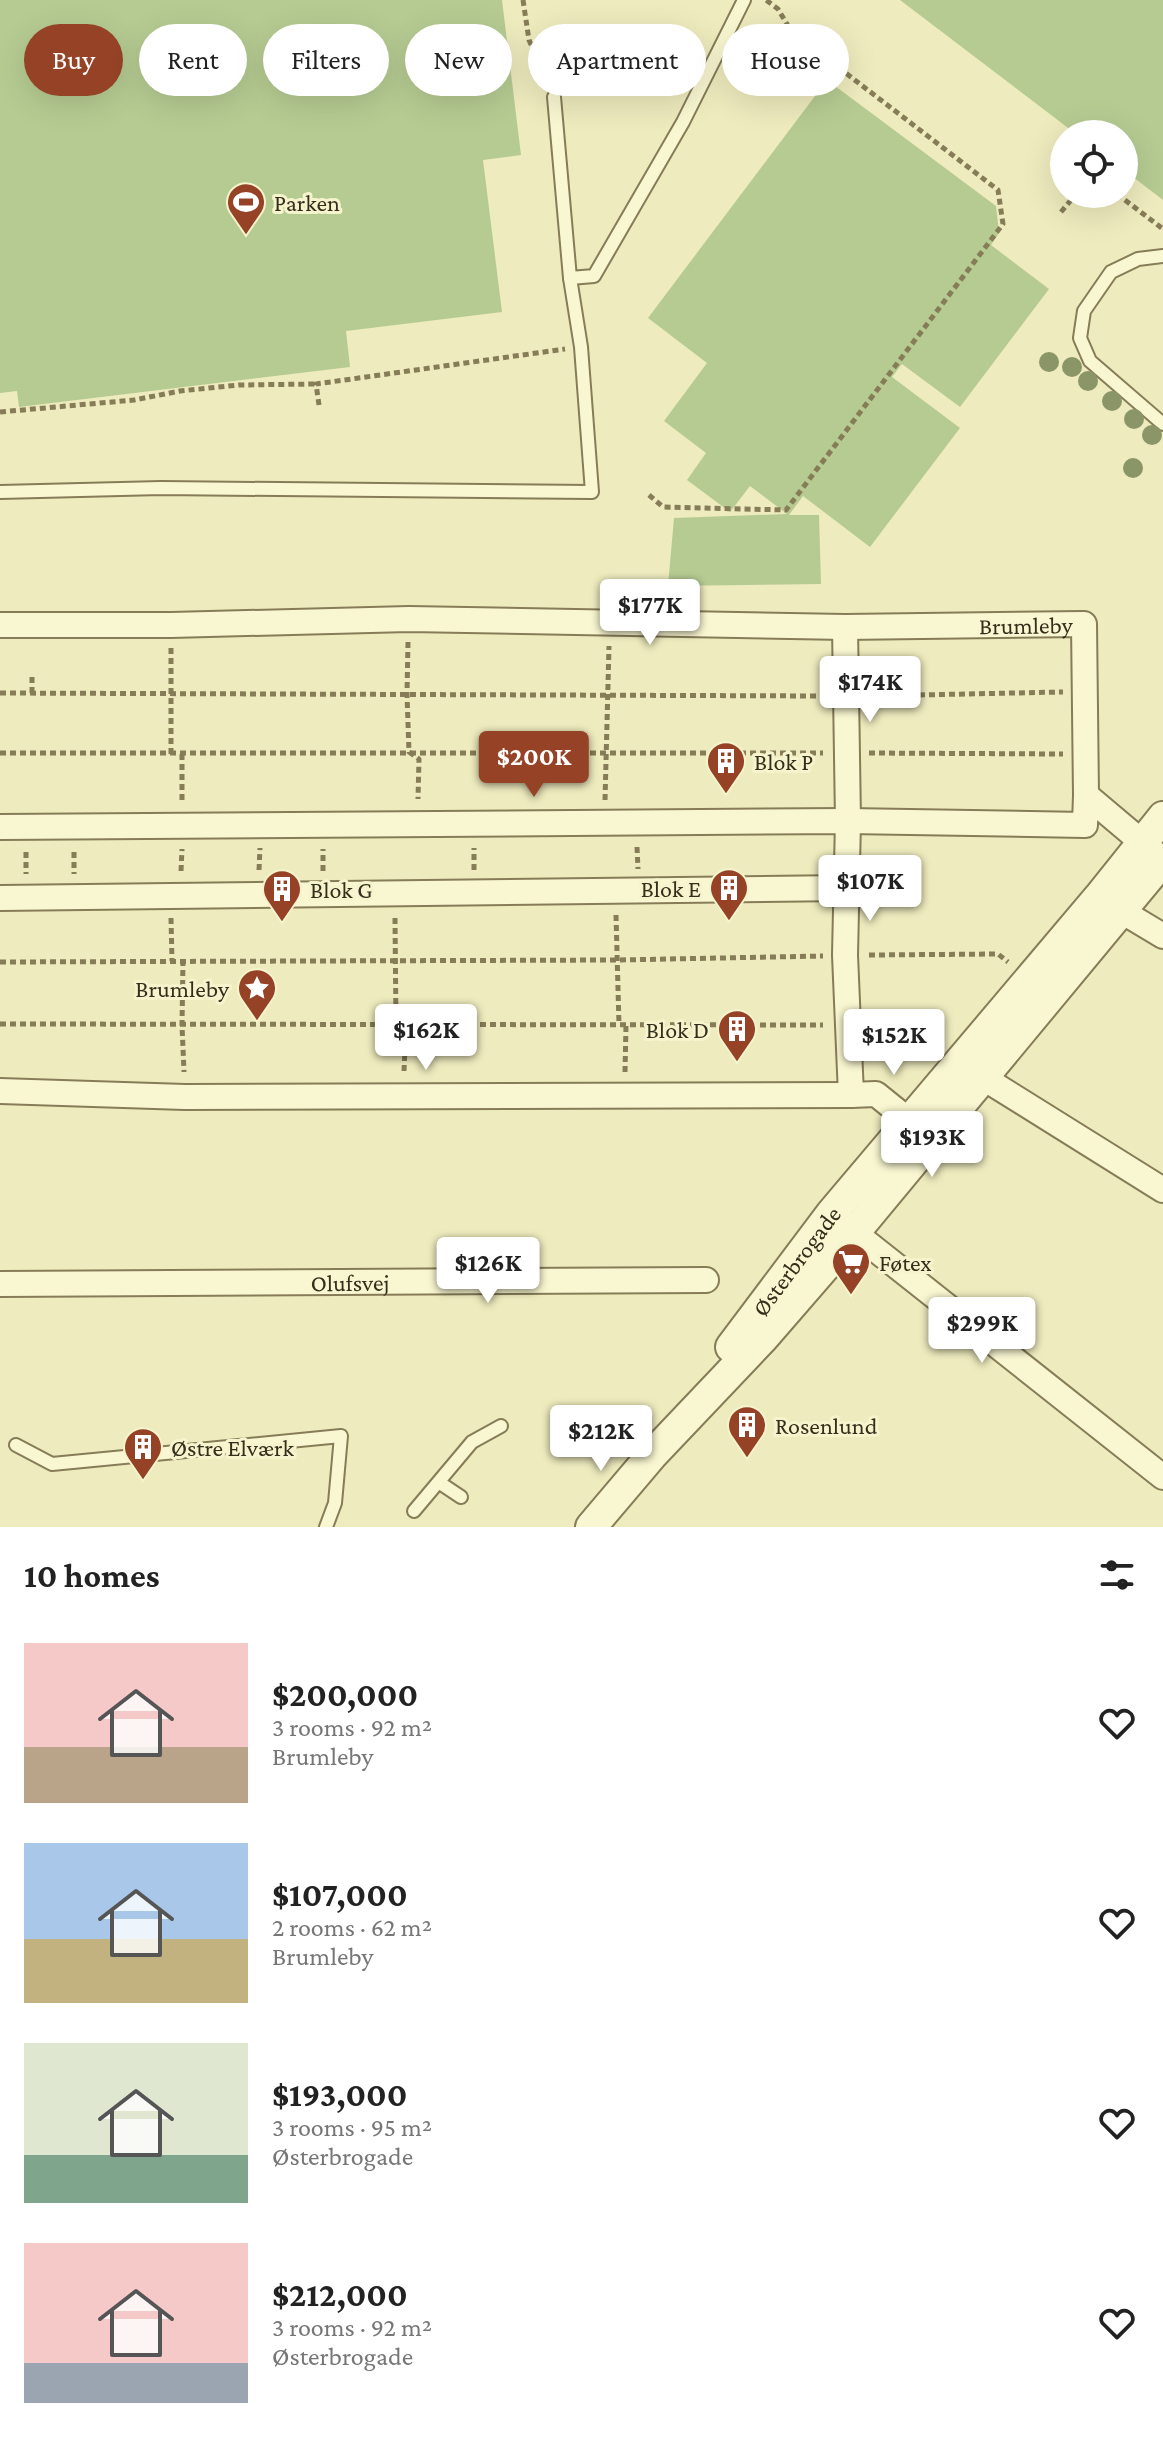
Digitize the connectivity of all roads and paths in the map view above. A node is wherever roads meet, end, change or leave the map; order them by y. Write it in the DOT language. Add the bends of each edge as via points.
graph roads {
  1 [pos="523,0"];
  2 [pos="744,0"];
  3 [pos="766,0"];
  4 [pos="554,97"];
  5 [pos="1064,208"];
  6 [pos="1135,208"];
  7 [pos="1061,212"];
  8 [pos="1163,229"];
  9 [pos="1163,256"];
  10 [pos="570,278"];
  11 [pos="581,347"];
  12 [pos="316,384"];
  13 [pos="319,405"];
  14 [pos="0,412"];
  15 [pos="1163,424"];
  16 [pos="0,492"];
  17 [pos="649,495"];
  18 [pos="609,622"];
  19 [pos="0,625"];
  20 [pos="845,627"];
  21 [pos="407,666"];
  22 [pos="171,670"];
  23 [pos="32,677"];
  24 [pos="1085,692"];
  25 [pos="0,693"];
  26 [pos="32,693"];
  27 [pos="171,694"];
  28 [pos="407,694"];
  29 [pos="608,695"];
  30 [pos="845,696"];
  31 [pos="409,752"];
  32 [pos="0,753"];
  33 [pos="606,753"];
  34 [pos="171,754"];
  35 [pos="182,754"];
  36 [pos="1086,795"];
  37 [pos="1163,817"];
  38 [pos="848,821"];
  39 [pos="604,822"];
  40 [pos="637,822"];
  41 [pos="418,823"];
  42 [pos="475,823"];
  43 [pos="324,824"];
  44 [pos="260,825"];
  45 [pos="182,826"];
  46 [pos="0,827"];
  47 [pos="26,827"];
  48 [pos="73,827"];
  49 [pos="1156,854"];
  50 [pos="846,888"];
  51 [pos="627,890"];
  52 [pos="473,892"];
  53 [pos="396,893"];
  54 [pos="323,894"];
  55 [pos="259,895"];
  56 [pos="176,896"];
  57 [pos="74,897"];
  58 [pos="0,898"];
  59 [pos="26,898"];
  60 [pos="1109,904"];
  61 [pos="1163,936"];
  62 [pos="845,955"];
  63 [pos="394,959"];
  64 [pos="183,960"];
  65 [pos="618,960"];
  66 [pos="172,961"];
  67 [pos="0,962"];
  68 [pos="1029,980"];
  69 [pos="0,1024"];
  70 [pos="182,1025"];
  71 [pos="396,1025"];
  72 [pos="406,1025"];
  73 [pos="622,1025"];
  74 [pos="848,1025"];
  75 [pos="404,1061"];
  76 [pos="972,1069"];
  77 [pos="0,1091"];
  78 [pos="851,1095"];
  79 [pos="624,1096"];
  80 [pos="185,1097"];
  81 [pos="920,1130"];
  82 [pos="1163,1190"];
  83 [pos="842,1223"];
  84 [pos="706,1280"];
  85 [pos="0,1284"];
  86 [pos="501,1426"];
  87 [pos="16,1445"];
  88 [pos="1163,1477"];
  89 [pos="440,1483"];
  90 [pos="461,1497"];
  91 [pos="414,1511"];
  92 [pos="326,1527"];
  93 [pos="591,1527"];
  1 -- 4 [label="path" via="529,40"];
  2 -- 10 [label="lane" via="683,122 594,276"];
  3 -- 17 [label="path" via="791,31 998,190 1003,224 786,510 663,507"];
  4 -- 10 [label="lane"];
  5 -- 7 [label="path"];
  6 -- 8 [label="path"];
  9 -- 15 [label="lane" via="1138,259 1111,272 1084,311 1080,338 1090,361"];
  10 -- 11 [label="lane"];
  11 -- 12 [label="path"];
  11 -- 16 [label="lane" via="592,492"];
  12 -- 13 [label="path"];
  12 -- 14 [label="path" via="239,385"];
  18 -- 19 [label="street, Brumleby"];
  18 -- 20 [label="street, Brumleby"];
  18 -- 29 [label="path"];
  20 -- 24 [label="street, Brumleby" via="1084,624"];
  20 -- 30 [label="street"];
  21 -- 28 [label="path"];
  22 -- 27 [label="path"];
  23 -- 26 [label="path"];
  24 -- 30 [label="path"];
  24 -- 36 [label="street, Brumleby"];
  25 -- 26 [label="path"];
  26 -- 27 [label="path"];
  27 -- 28 [label="path"];
  27 -- 34 [label="path"];
  28 -- 29 [label="path"];
  28 -- 31 [label="path"];
  29 -- 30 [label="path"];
  29 -- 33 [label="path"];
  30 -- 38 [label="street"];
  31 -- 33 [label="path"];
  31 -- 35 [label="path"];
  31 -- 41 [label="path" via="419,759"];
  32 -- 34 [label="path"];
  33 -- 39 [label="path"];
  34 -- 35 [label="path"];
  35 -- 45 [label="path"];
  36 -- 38 [label="street, Brumleby" via="1085,825"];
  36 -- 49 [label="street"];
  37 -- 49 [label="street, Østerbrogade"];
  38 -- 40 [label="street, Brumleby"];
  38 -- 50 [label="street"];
  39 -- 40 [label="street, Brumleby"];
  39 -- 42 [label="street, Brumleby"];
  40 -- 51 [label="path"];
  41 -- 42 [label="street, Brumleby"];
  41 -- 43 [label="street, Brumleby"];
  42 -- 52 [label="path"];
  43 -- 44 [label="street, Brumleby"];
  43 -- 54 [label="path"];
  44 -- 45 [label="street, Brumleby"];
  44 -- 55 [label="path"];
  45 -- 48 [label="street, Brumleby"];
  45 -- 56 [label="path"];
  46 -- 47 [label="street, Brumleby"];
  47 -- 48 [label="street, Brumleby"];
  47 -- 59 [label="path"];
  48 -- 57 [label="path"];
  49 -- 60 [label="street, Østerbrogade"];
  50 -- 51 [label="street"];
  50 -- 62 [label="street"];
  51 -- 52 [label="street"];
  51 -- 65 [label="path"];
  52 -- 53 [label="street"];
  53 -- 54 [label="street"];
  53 -- 63 [label="path"];
  54 -- 55 [label="street"];
  55 -- 56 [label="street"];
  56 -- 57 [label="street"];
  56 -- 66 [label="path"];
  57 -- 59 [label="street"];
  58 -- 59 [label="street"];
  60 -- 61 [label="street"];
  60 -- 68 [label="street, Østerbrogade"];
  60 -- 76 [label="street, Østerbrogade"];
  62 -- 65 [label="path"];
  62 -- 68 [label="path" via="998,954"];
  62 -- 74 [label="street"];
  63 -- 64 [label="path"];
  63 -- 65 [label="path"];
  63 -- 71 [label="path"];
  64 -- 66 [label="path"];
  64 -- 70 [label="path"];
  65 -- 73 [label="path"];
  66 -- 67 [label="path"];
  68 -- 76 [label="street, Østerbrogade"];
  69 -- 70 [label="path"];
  70 -- 71 [label="path"];
  70 -- 80 [label="path"];
  71 -- 72 [label="path"];
  72 -- 73 [label="path"];
  72 -- 75 [label="path"];
  73 -- 74 [label="path"];
  73 -- 79 [label="path"];
  74 -- 78 [label="street"];
  76 -- 81 [label="street, Østerbrogade"];
  76 -- 82 [label="street"];
  77 -- 80 [label="street"];
  78 -- 79 [label="street"];
  78 -- 81 [label="street" via="876,1094"];
  79 -- 80 [label="street"];
  81 -- 83 [label="street, Østerbrogade"];
  83 -- 88 [label="street"];
  83 -- 93 [label="street, Østerbrogade" via="763,1338"];
  84 -- 85 [label="street, Olufsvej"];
  86 -- 89 [label="lane" via="472,1442"];
  87 -- 92 [label="lane" via="52,1464 341,1436 335,1503"];
  89 -- 90 [label="lane"];
  89 -- 91 [label="lane"];
}
